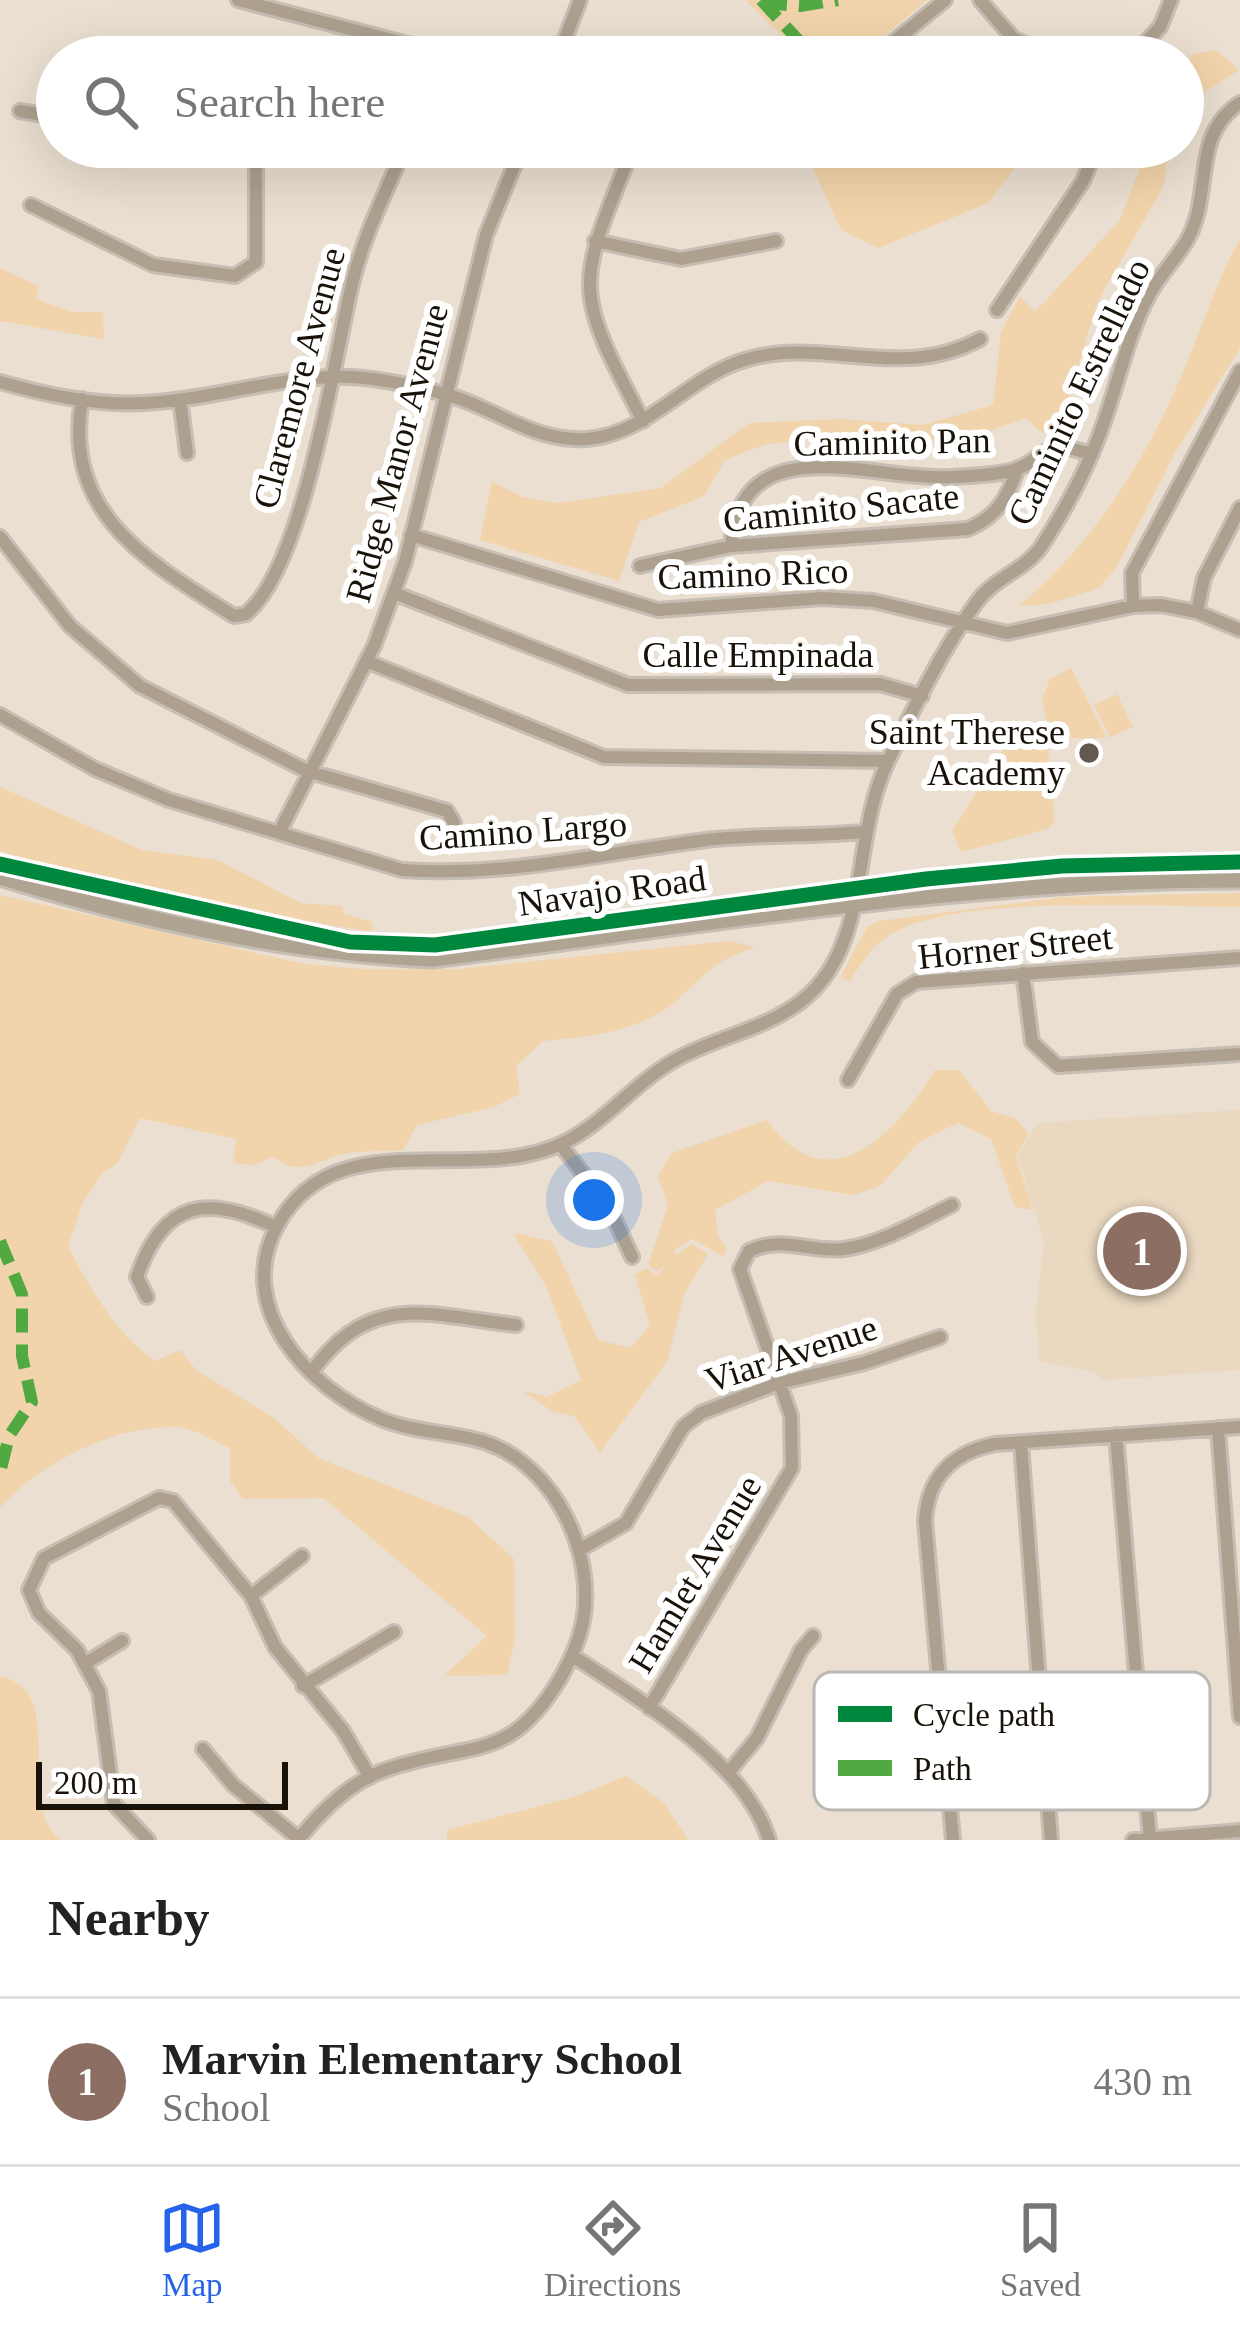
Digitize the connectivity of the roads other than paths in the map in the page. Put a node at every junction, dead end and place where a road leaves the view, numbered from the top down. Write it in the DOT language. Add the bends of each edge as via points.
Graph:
graph roads {
  1 [pos="238,0"];
  2 [pos="580,0"];
  3 [pos="945,0"];
  4 [pos="980,0"];
  5 [pos="1171,0"];
  6 [pos="376,36"];
  7 [pos="566,36"];
  8 [pos="901,36"];
  9 [pos="1011,36"];
  10 [pos="1152,36"];
  11 [pos="1240,103"];
  12 [pos="20,111"];
  13 [pos="36,114"];
  14 [pos="1204,162"];
  15 [pos="256,168"];
  16 [pos="396,168"];
  17 [pos="514,168"];
  18 [pos="625,168"];
  19 [pos="1088,168"];
  20 [pos="1203,168"];
  21 [pos="31,205"];
  22 [pos="595,241"];
  23 [pos="776,241"];
  24 [pos="997,310"];
  25 [pos="980,339"];
  26 [pos="1240,371"];
  27 [pos="336,376"];
  28 [pos="0,382"];
  29 [pos="444,393"];
  30 [pos="82,399"];
  31 [pos="179,400"];
  32 [pos="644,421"];
  33 [pos="187,453"];
  34 [pos="1092,454"];
  35 [pos="1018,469"];
  36 [pos="1240,508"];
  37 [pos="411,535"];
  38 [pos="0,537"];
  39 [pos="731,546"];
  40 [pos="640,566"];
  41 [pos="394,593"];
  42 [pos="1132,606"];
  43 [pos="1197,612"];
  44 [pos="966,622"];
  45 [pos="1240,630"];
  46 [pos="366,661"];
  47 [pos="922,696"];
  48 [pos="0,715"];
  49 [pos="888,761"];
  50 [pos="307,770"];
  51 [pos="454,823"];
  52 [pos="280,831"];
  53 [pos="864,832"];
  54 [pos="1240,862"];
  55 [pos="0,864"];
  56 [pos="0,878"];
  57 [pos="1240,880"];
  58 [pos="975,883"];
  59 [pos="856,888"];
  60 [pos="857,906"];
  61 [pos="1240,958"];
  62 [pos="1023,973"];
  63 [pos="1240,1054"];
  64 [pos="848,1080"];
  65 [pos="560,1144"];
  66 [pos="952,1205"];
  67 [pos="276,1227"];
  68 [pos="632,1257"];
  69 [pos="147,1297"];
  70 [pos="516,1325"];
  71 [pos="940,1337"];
  72 [pos="311,1373"];
  73 [pos="778,1383"];
  74 [pos="1240,1427"];
  75 [pos="1218,1428"];
  76 [pos="1116,1436"];
  77 [pos="1021,1443"];
  78 [pos="579,1550"];
  79 [pos="302,1556"];
  80 [pos="251,1596"];
  81 [pos="394,1632"];
  82 [pos="813,1636"];
  83 [pos="122,1641"];
  84 [pos="573,1656"];
  85 [pos="86,1664"];
  86 [pos="940,1672"];
  87 [pos="1038,1672"];
  88 [pos="1136,1672"];
  89 [pos="303,1686"];
  90 [pos="649,1708"];
  91 [pos="1240,1717"];
  92 [pos="203,1749"];
  93 [pos="728,1773"];
  94 [pos="370,1777"];
  95 [pos="951,1810"];
  96 [pos="1049,1810"];
  97 [pos="1240,1831"];
  98 [pos="1150,1839"];
  99 [pos="148,1840"];
  100 [pos="298,1840"];
  101 [pos="769,1840"];
  102 [pos="953,1840"];
  103 [pos="1051,1840"];
  104 [pos="1133,1840"];
  1 -- 6 [label="street"];
  2 -- 7 [label="street"];
  3 -- 8 [label="street"];
  4 -- 9 [label="street"];
  5 -- 10 [label="street"];
  11 -- 14 [label="street, Caminito Estrellado" via="1223,114"];
  12 -- 13 [label="street"];
  15 -- 21 [label="street" via="256,262 235,276 153,265"];
  16 -- 27 [label="street, Claremore Avenue" via="362,250"];
  17 -- 29 [label="street, Ridge Manor Avenue"];
  18 -- 22 [label="street"];
  19 -- 24 [label="street"];
  20 -- 34 [label="street, Caminito Estrellado" via="1190,236 1144,304"];
  22 -- 23 [label="street" via="665,259"];
  22 -- 32 [label="street" via="588,268 593,320"];
  25 -- 32 [label="street" via="919,361 748,358 686,388"];
  26 -- 42 [label="street" via="1132,573"];
  27 -- 29 [label="street"];
  27 -- 30 [label="street, Claremore Avenue" via="300,508 253,609 241,616 154,565 109,520 78,459"];
  27 -- 31 [label="street"];
  28 -- 30 [label="street"];
  29 -- 32 [label="street" via="535,435 585,439"];
  29 -- 37 [label="street, Ridge Manor Avenue"];
  30 -- 31 [label="street"];
  31 -- 33 [label="street"];
  34 -- 35 [label="street, Caminito Pan" via="1057,445"];
  34 -- 44 [label="street, Caminito Estrellado" via="1042,548 994,584"];
  35 -- 39 [label="street, Caminito Sacate" via="1006,500 968,530"];
  35 -- 39 [label="street, Caminito Pan" via="909,478 814,467 780,472 740,502"];
  36 -- 43 [label="street" via="1204,578"];
  37 -- 41 [label="street, Ridge Manor Avenue"];
  37 -- 44 [label="street, Camino Rico" via="658,610 823,598"];
  38 -- 50 [label="street" via="70,626 140,686"];
  39 -- 40 [label="street, Caminito Sacate"];
  41 -- 46 [label="street, Ridge Manor Avenue"];
  41 -- 47 [label="street, Calle Empinada" via="628,686 880,684"];
  42 -- 43 [label="street, Camino Rico"];
  42 -- 44 [label="street, Camino Rico" via="1007,633"];
  43 -- 45 [label="street, Camino Rico"];
  44 -- 47 [label="street, Caminito Estrellado"];
  46 -- 49 [label="street" via="604,757"];
  46 -- 50 [label="street, Ridge Manor Avenue"];
  47 -- 49 [label="street, Caminito Estrellado"];
  48 -- 52 [label="street, Camino Largo" via="95,770"];
  49 -- 53 [label="street, Caminito Estrellado"];
  50 -- 51 [label="street" via="447,811"];
  50 -- 52 [label="street, Ridge Manor Avenue"];
  52 -- 53 [label="street, Camino Largo" via="367,863 437,872 610,859 740,837"];
  53 -- 59 [label="street, Caminito Estrellado"];
  54 -- 58 [label="main road, Navajo Road" via="1142,862"];
  55 -- 59 [label="main road, Navajo Road" via="350,942 435,945"];
  56 -- 60 [label="main road, Navajo Road" via="350,955 433,959"];
  57 -- 58 [label="main road, Navajo Road"];
  58 -- 59 [label="main road, Navajo Road"];
  58 -- 60 [label="main road, Navajo Road"];
  59 -- 60 [label="street, Caminito Estrellado"];
  60 -- 65 [label="street" via="834,966 805,999 674,1061"];
  61 -- 62 [label="street, Horner Street"];
  62 -- 63 [label="street" via="1032,1042 1058,1066"];
  62 -- 64 [label="street, Horner Street" via="916,982 897,994"];
  65 -- 67 [label="street" via="504,1159 349,1167 315,1182"];
  65 -- 68 [label="street" via="610,1209"];
  66 -- 73 [label="street, Hamlet Avenue" via="853,1247 784,1241 749,1251 741,1264"];
  67 -- 69 [label="street" via="226,1207 192,1208 159,1228 147,1246 137,1277"];
  67 -- 72 [label="street" via="268,1305 282,1339"];
  70 -- 72 [label="street" via="377,1314 351,1326"];
  71 -- 73 [label="street, Viar Avenue"];
  72 -- 78 [label="street" via="378,1418 482,1441 519,1458 559,1504"];
  73 -- 78 [label="street, Viar Avenue" via="683,1427 626,1522"];
  73 -- 90 [label="street, Hamlet Avenue" via="791,1416 792,1468"];
  74 -- 75 [label="street"];
  75 -- 76 [label="street"];
  75 -- 91 [label="street"];
  76 -- 77 [label="street"];
  76 -- 88 [label="street"];
  77 -- 86 [label="street" via="971,1449 940,1473 927,1500"];
  77 -- 87 [label="street"];
  78 -- 84 [label="street" via="586,1602"];
  79 -- 80 [label="street"];
  80 -- 85 [label="street" via="173,1502 159,1498 44,1558 31,1578 32,1600"];
  80 -- 89 [label="street"];
  81 -- 89 [label="street"];
  82 -- 93 [label="street" via="757,1738"];
  83 -- 85 [label="street"];
  84 -- 90 [label="street"];
  84 -- 94 [label="street" via="544,1706 508,1739"];
  85 -- 99 [label="street" via="106,1715 114,1804"];
  89 -- 94 [label="street"];
  90 -- 93 [label="street"];
  92 -- 100 [label="street"];
  93 -- 101 [label="street"];
  94 -- 100 [label="street" via="324,1809"];
  95 -- 102 [label="street"];
  96 -- 103 [label="street"];
  97 -- 98 [label="street"];
  98 -- 104 [label="street"];
}
